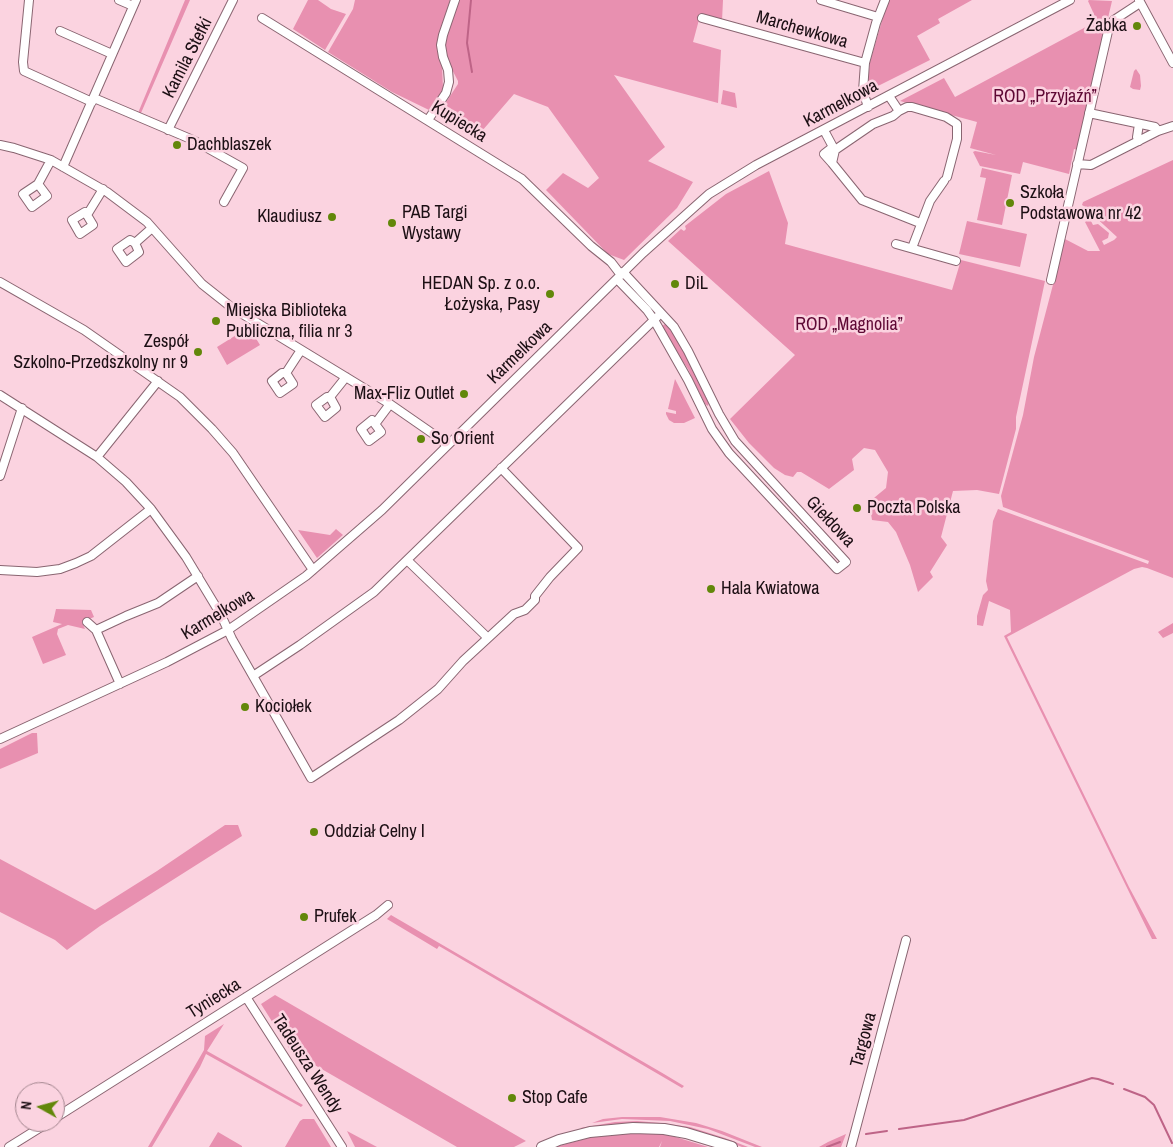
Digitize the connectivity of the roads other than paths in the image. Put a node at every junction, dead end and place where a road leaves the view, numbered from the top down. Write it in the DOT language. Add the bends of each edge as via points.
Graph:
graph roads {
  1 [pos="29,0"];
  2 [pos="119,0"];
  3 [pos="233,0"];
  4 [pos="455,0"];
  5 [pos="820,0"];
  6 [pos="885,0"];
  7 [pos="1070,0"];
  8 [pos="1140,1"];
  9 [pos="134,3"];
  10 [pos="878,17"];
  11 [pos="262,18"];
  12 [pos="702,18"];
  13 [pos="60,31"];
  14 [pos="112,54"];
  15 [pos="865,63"];
  16 [pos="1173,64"];
  17 [pos="889,96"];
  18 [pos="93,100"];
  19 [pos="868,107"];
  20 [pos="899,111"];
  21 [pos="1089,113"];
  22 [pos="428,120"];
  23 [pos="1139,124"];
  24 [pos="1173,126"];
  25 [pos="168,130"];
  26 [pos="1158,131"];
  27 [pos="826,134"];
  28 [pos="1139,141"];
  29 [pos="0,145"];
  30 [pos="834,148"];
  31 [pos="51,160"];
  32 [pos="1077,164"];
  33 [pos="63,167"];
  34 [pos="38,184"];
  35 [pos="103,189"];
  36 [pos="224,202"];
  37 [pos="87,215"];
  38 [pos="920,223"];
  39 [pos="152,228"];
  40 [pos="134,243"];
  41 [pos="896,244"];
  42 [pos="912,248"];
  43 [pos="956,261"];
  44 [pos="620,275"];
  45 [pos="1051,280"];
  46 [pos="0,282"];
  47 [pos="661,312"];
  48 [pos="654,320"];
  49 [pos="301,350"];
  50 [pos="286,373"];
  51 [pos="346,377"];
  52 [pos="158,381"];
  53 [pos="0,395"];
  54 [pos="330,397"];
  55 [pos="390,404"];
  56 [pos="22,408"];
  57 [pos="718,411"];
  58 [pos="706,417"];
  59 [pos="375,424"];
  60 [pos="447,446"];
  61 [pos="97,457"];
  62 [pos="501,468"];
  63 [pos="0,476"];
  64 [pos="779,490"];
  65 [pos="770,498"];
  66 [pos="796,508"];
  67 [pos="151,509"];
  68 [pos="788,516"];
  69 [pos="407,560"];
  70 [pos="0,570"];
  71 [pos="313,570"];
  72 [pos="198,576"];
  73 [pos="87,622"];
  74 [pos="96,630"];
  75 [pos="228,630"];
  76 [pos="488,638"];
  77 [pos="253,676"];
  78 [pos="120,684"];
  79 [pos="0,739"];
  80 [pos="388,905"];
  81 [pos="906,940"];
  82 [pos="246,997"];
  83 [pos="65,1112"];
  84 [pos="33,1132"];
  85 [pos="9,1147"];
  86 [pos="342,1147"];
  87 [pos="542,1147"];
  88 [pos="732,1147"];
  89 [pos="850,1147"];
  1 -- 18 [label="street" via="24,70"];
  2 -- 9 [label="street"];
  3 -- 25 [label="street, Kamila Stefki"];
  4 -- 22 [label="street" via="441,45 449,82 446,93"];
  5 -- 10 [label="street"];
  6 -- 10 [label="street"];
  7 -- 17 [label="street, Karmelkowa"];
  8 -- 16 [label="street"];
  8 -- 21 [label="street" via="1109,27"];
  9 -- 14 [label="street"];
  10 -- 15 [label="street"];
  11 -- 22 [label="street, Kupiecka"];
  12 -- 15 [label="street, Marchewkowa"];
  13 -- 14 [label="street"];
  14 -- 18 [label="street"];
  15 -- 19 [label="street" via="863,91"];
  17 -- 19 [label="street, Karmelkowa"];
  17 -- 20 [label="street"];
  18 -- 25 [label="street"];
  18 -- 33 [label="street"];
  19 -- 44 [label="street, Karmelkowa" via="708,194"];
  20 -- 30 [label="street"];
  20 -- 38 [label="street" via="912,107 946,117 957,124 957,138 945,179"];
  21 -- 23 [label="street"];
  21 -- 32 [label="street"];
  22 -- 44 [label="street, Kupiecka" via="522,179 611,262"];
  23 -- 26 [label="street"];
  23 -- 28 [label="street"];
  24 -- 26 [label="street"];
  25 -- 36 [label="street" via="243,168"];
  26 -- 28 [label="street"];
  27 -- 30 [label="street"];
  28 -- 32 [label="street" via="1091,165"];
  29 -- 31 [label="street"];
  30 -- 38 [label="street" via="832,163 862,200"];
  31 -- 33 [label="street"];
  31 -- 34 [label="street"];
  32 -- 45 [label="street"];
  33 -- 35 [label="street"];
  35 -- 37 [label="street"];
  35 -- 39 [label="street"];
  38 -- 42 [label="street"];
  39 -- 40 [label="street"];
  39 -- 49 [label="street" via="202,284 234,310"];
  41 -- 42 [label="street"];
  42 -- 43 [label="street"];
  44 -- 47 [label="street, Giełdowa"];
  44 -- 48 [label="street, Giełdowa"];
  44 -- 60 [label="street, Karmelkowa"];
  46 -- 52 [label="street" via="84,330"];
  47 -- 48 [label="street"];
  47 -- 57 [label="street, Giełdowa" via="682,340"];
  48 -- 58 [label="street, Giełdowa"];
  48 -- 62 [label="street"];
  49 -- 50 [label="street"];
  49 -- 51 [label="street"];
  51 -- 54 [label="street"];
  51 -- 55 [label="street"];
  52 -- 61 [label="street"];
  52 -- 71 [label="street" via="194,410 233,453"];
  53 -- 56 [label="street"];
  55 -- 59 [label="street"];
  55 -- 60 [label="street"];
  56 -- 61 [label="street"];
  56 -- 63 [label="street"];
  57 -- 58 [label="street"];
  57 -- 64 [label="street, Giełdowa" via="735,441"];
  58 -- 65 [label="street, Giełdowa" via="729,453"];
  60 -- 71 [label="street, Karmelkowa" via="382,510"];
  61 -- 67 [label="street"];
  62 -- 69 [label="street"];
  62 -- 76 [label="street" via="578,548 550,576 535,600"];
  64 -- 65 [label="street"];
  64 -- 66 [label="street, Giełdowa"];
  65 -- 68 [label="street, Giełdowa"];
  66 -- 68 [label="street"];
  66 -- 68 [label="street, Giełdowa" via="846,562 837,569"];
  67 -- 70 [label="street" via="98,552 76,563 37,572"];
  67 -- 72 [label="street"];
  69 -- 76 [label="street"];
  69 -- 77 [label="street" via="345,614"];
  71 -- 75 [label="street, Karmelkowa"];
  72 -- 74 [label="street" via="158,603"];
  72 -- 75 [label="street"];
  73 -- 74 [label="street"];
  74 -- 78 [label="street"];
  75 -- 77 [label="street"];
  75 -- 78 [label="street, Karmelkowa"];
  76 -- 77 [label="street" via="438,689 400,720 311,778"];
  78 -- 79 [label="street, Karmelkowa"];
  80 -- 82 [label="street, Tyniecka"];
  81 -- 89 [label="street, Targowa"];
  82 -- 83 [label="street, Tyniecka"];
  82 -- 86 [label="street, Tadeusza Wendy"];
  84 -- 85 [label="street"];
  87 -- 88 [label="main road" via="590,1132 635,1128 686,1133"];
}
